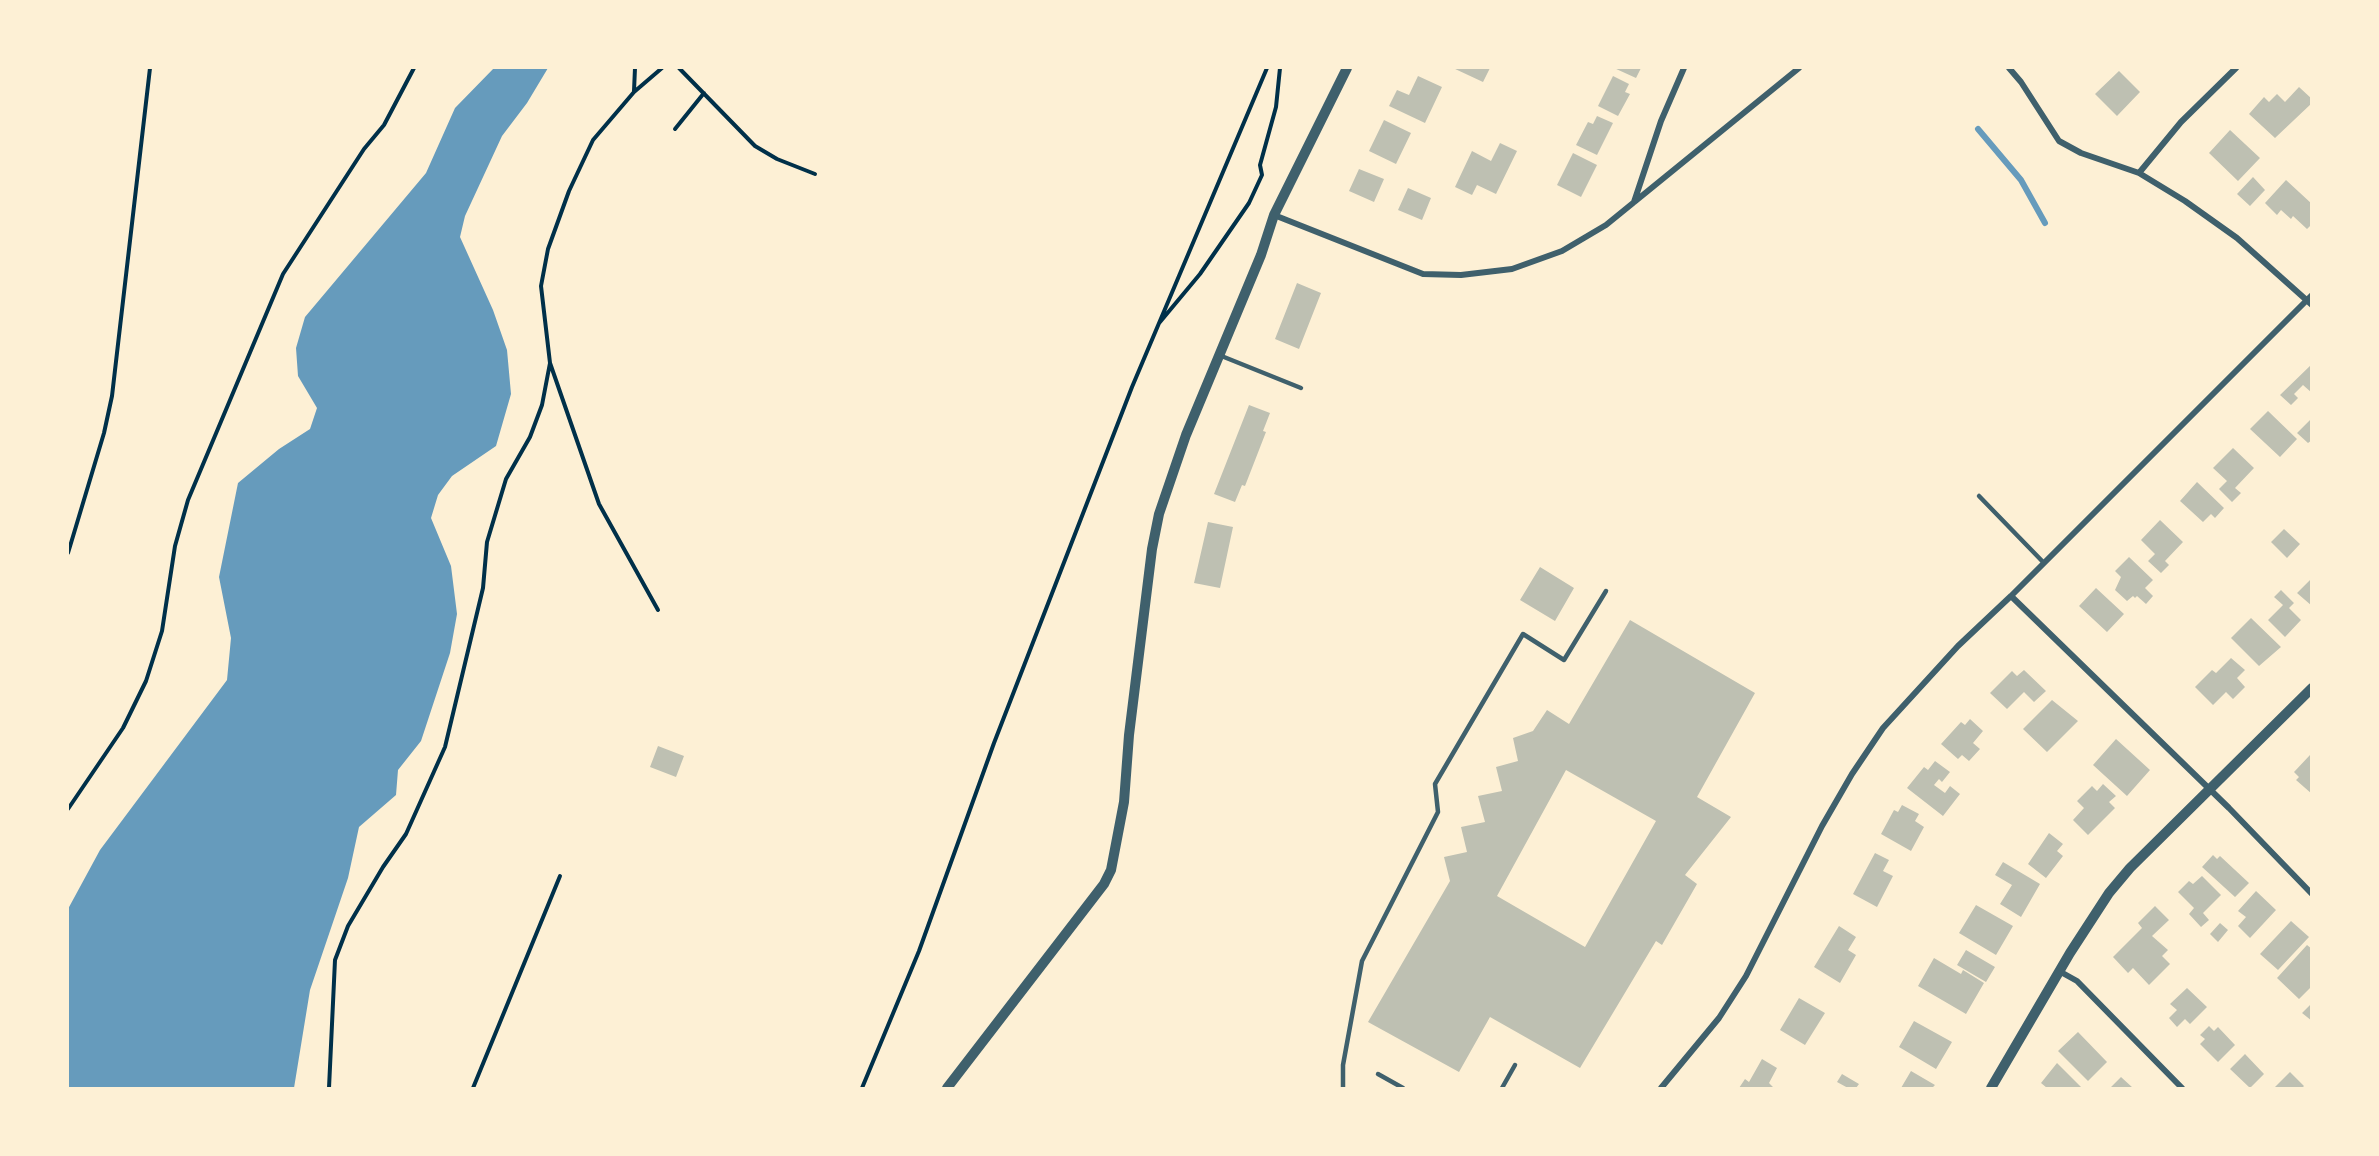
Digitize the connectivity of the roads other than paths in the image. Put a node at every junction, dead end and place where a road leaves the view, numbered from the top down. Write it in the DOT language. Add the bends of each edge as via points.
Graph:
graph roads {
  1 [pos="1347,68"];
  2 [pos="1684,68"];
  3 [pos="1799,68"];
  4 [pos="2009,68"];
  5 [pos="2236,68"];
  6 [pos="2139,173"];
  7 [pos="1634,202"];
  8 [pos="1274,215"];
  9 [pos="2310,300"];
  10 [pos="1219,355"];
  11 [pos="1301,388"];
  12 [pos="1979,496"];
  13 [pos="2044,563"];
  14 [pos="1605,591"];
  15 [pos="2011,596"];
  16 [pos="2312,688"];
  17 [pos="2210,790"];
  18 [pos="2312,894"];
  19 [pos="2059,971"];
  20 [pos="1515,1065"];
  21 [pos="1378,1074"];
  22 [pos="947,1089"];
  23 [pos="1343,1089"];
  24 [pos="1403,1089"];
  25 [pos="1502,1089"];
  26 [pos="1661,1089"];
  27 [pos="1991,1089"];
  28 [pos="2182,1089"];
  1 -- 8 [label="street"];
  2 -- 7 [label="street" via="1661,121"];
  3 -- 7 [label="street"];
  4 -- 6 [label="street" via="2059,141"];
  5 -- 6 [label="street" via="2181,122"];
  6 -- 9 [label="street" via="2237,238"];
  7 -- 8 [label="street" via="1606,225 1562,251 1512,268 1461,275 1423,274"];
  8 -- 10 [label="street"];
  9 -- 13 [label="street"];
  10 -- 11 [label="lane"];
  10 -- 22 [label="street" via="1159,514 1124,801 1111,870"];
  12 -- 13 [label="lane"];
  13 -- 15 [label="street"];
  14 -- 23 [label="lane" via="1564,660 1523,634 1435,784 1438,812 1362,961 1343,1065"];
  15 -- 17 [label="street"];
  15 -- 26 [label="street" via="1958,646 1883,728 1822,826 1746,976 1719,1018"];
  16 -- 17 [label="street"];
  17 -- 18 [label="street"];
  17 -- 19 [label="street" via="2118,882"];
  19 -- 27 [label="street"];
  19 -- 28 [label="street" via="2077,981"];
  20 -- 25 [label="lane"];
  21 -- 24 [label="lane"];
}
